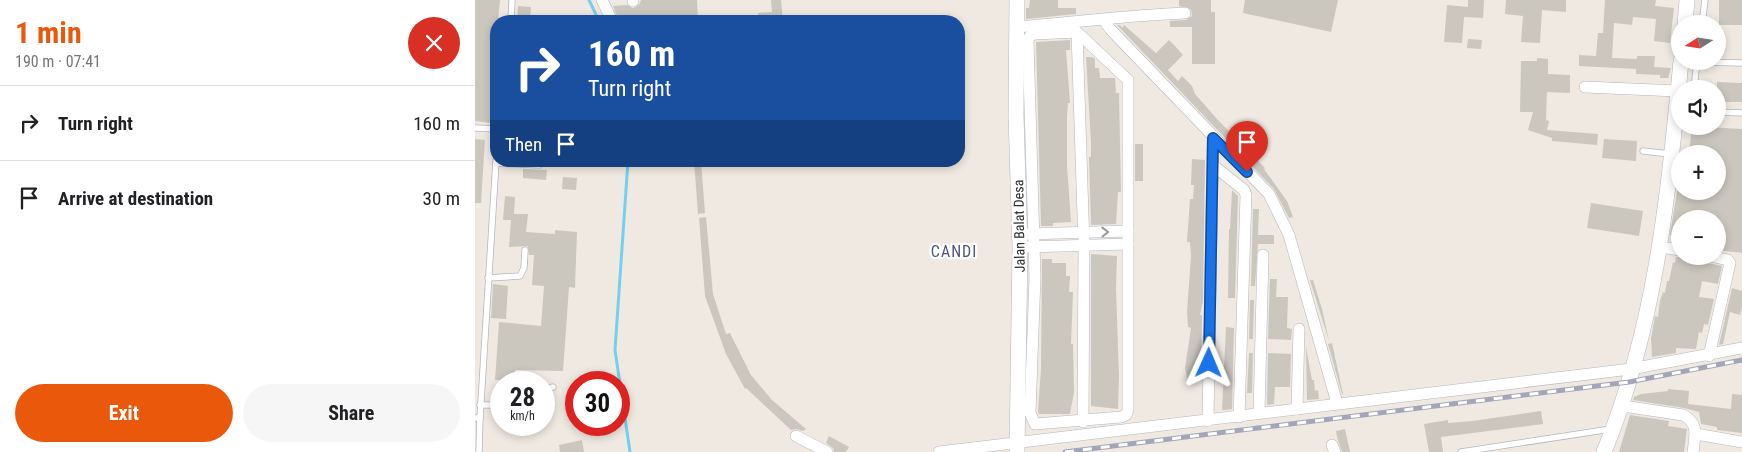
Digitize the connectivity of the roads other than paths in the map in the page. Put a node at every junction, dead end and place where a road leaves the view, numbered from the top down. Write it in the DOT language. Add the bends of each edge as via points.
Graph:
graph roads {
  1 [pos="512,0"];
  2 [pos="602,0"];
  3 [pos="1017,0"];
  4 [pos="1687,0"];
  5 [pos="1705,0"];
  6 [pos="1185,13"];
  7 [pos="511,15"];
  8 [pos="610,15"];
  9 [pos="1686,15"];
  10 [pos="1703,15"];
  11 [pos="1103,20"];
  12 [pos="1016,27"];
  13 [pos="1077,32"];
  14 [pos="1726,62"];
  15 [pos="1742,63"];
  16 [pos="1585,87"];
  17 [pos="1671,91"];
  18 [pos="1726,112"];
  19 [pos="1742,113"];
  20 [pos="475,128"];
  21 [pos="490,129"];
  22 [pos="1213,142"];
  23 [pos="1643,151"];
  24 [pos="1671,154"];
  25 [pos="1213,162"];
  26 [pos="496,167"];
  27 [pos="1671,170"];
  28 [pos="1083,232"];
  29 [pos="1128,232"];
  30 [pos="1027,240"];
  31 [pos="1128,244"];
  32 [pos="1083,246"];
  33 [pos="1661,247"];
  34 [pos="1671,249"];
  35 [pos="525,250"];
  36 [pos="1263,255"];
  37 [pos="1726,260"];
  38 [pos="487,278"];
  39 [pos="1299,329"];
  40 [pos="1742,348"];
  41 [pos="1709,356"];
  42 [pos="1631,369"];
  43 [pos="1336,403"];
  44 [pos="480,405"];
  45 [pos="490,405"];
  46 [pos="1623,406"];
  47 [pos="1297,409"];
  48 [pos="1259,413"];
  49 [pos="1239,417"];
  50 [pos="478,418"];
  51 [pos="1208,421"];
  52 [pos="1083,422"];
  53 [pos="1614,429"];
  54 [pos="1696,434"];
  55 [pos="796,436"];
  56 [pos="1742,442"];
  57 [pos="1017,447"];
  58 [pos="479,452"];
  59 [pos="827,452"];
  60 [pos="939,452"];
  61 [pos="1461,452"];
  62 [pos="1604,452"];
  63 [pos="1693,452"];
  1 -- 7 [label="lane"];
  2 -- 8 [label="street"];
  3 -- 12 [label="street, Jalan Balat Desa"];
  4 -- 9 [label="street"];
  5 -- 10 [label="lane"];
  6 -- 11 [label="street"];
  11 -- 12 [label="street"];
  11 -- 22 [label="street"];
  12 -- 30 [label="street, Jalan Balat Desa"];
  13 -- 28 [label="street"];
  13 -- 29 [label="street" via="1128,80"];
  13 -- 30 [label="street" via="1035,34 1029,38"];
  14 -- 15 [label="lane"];
  16 -- 17 [label="street"];
  18 -- 19 [label="lane"];
  20 -- 21 [label="lane"];
  22 -- 25 [label="street"];
  22 -- 43 [label="street" via="1269,194 1283,220"];
  23 -- 24 [label="lane"];
  25 -- 49 [label="street" via="1246,195"];
  25 -- 51 [label="street"];
  26 -- 38 [label="lane"];
  27 -- 33 [label="street"];
  28 -- 29 [label="street, one-way"];
  28 -- 30 [label="street"];
  28 -- 32 [label="street"];
  29 -- 31 [label="street"];
  30 -- 32 [label="street"];
  30 -- 52 [label="street" via="1031,418 1035,424"];
  30 -- 57 [label="street, Jalan Balat Desa"];
  31 -- 32 [label="street"];
  31 -- 52 [label="street" via="1127,412 1121,417"];
  32 -- 52 [label="street"];
  33 -- 34 [label="street"];
  33 -- 42 [label="street" via="1648,313"];
  35 -- 38 [label="lane" via="520,276"];
  36 -- 48 [label="street"];
  37 -- 41 [label="street" via="1730,262"];
  38 -- 44 [label="lane"];
  39 -- 47 [label="street"];
  40 -- 41 [label="street"];
  41 -- 42 [label="street"];
  42 -- 43 [label="street"];
  42 -- 46 [label="street"];
  43 -- 47 [label="street"];
  44 -- 45 [label="lane"];
  44 -- 50 [label="lane"];
  46 -- 53 [label="street"];
  46 -- 54 [label="street" via="1683,415 1692,421"];
  47 -- 48 [label="street"];
  48 -- 49 [label="street"];
  49 -- 51 [label="street"];
  50 -- 58 [label="lane"];
  51 -- 57 [label="street"];
  53 -- 61 [label="lane"];
  53 -- 62 [label="street"];
  54 -- 56 [label="street"];
  54 -- 63 [label="street"];
  55 -- 59 [label="street"];
  57 -- 60 [label="street"];
}
